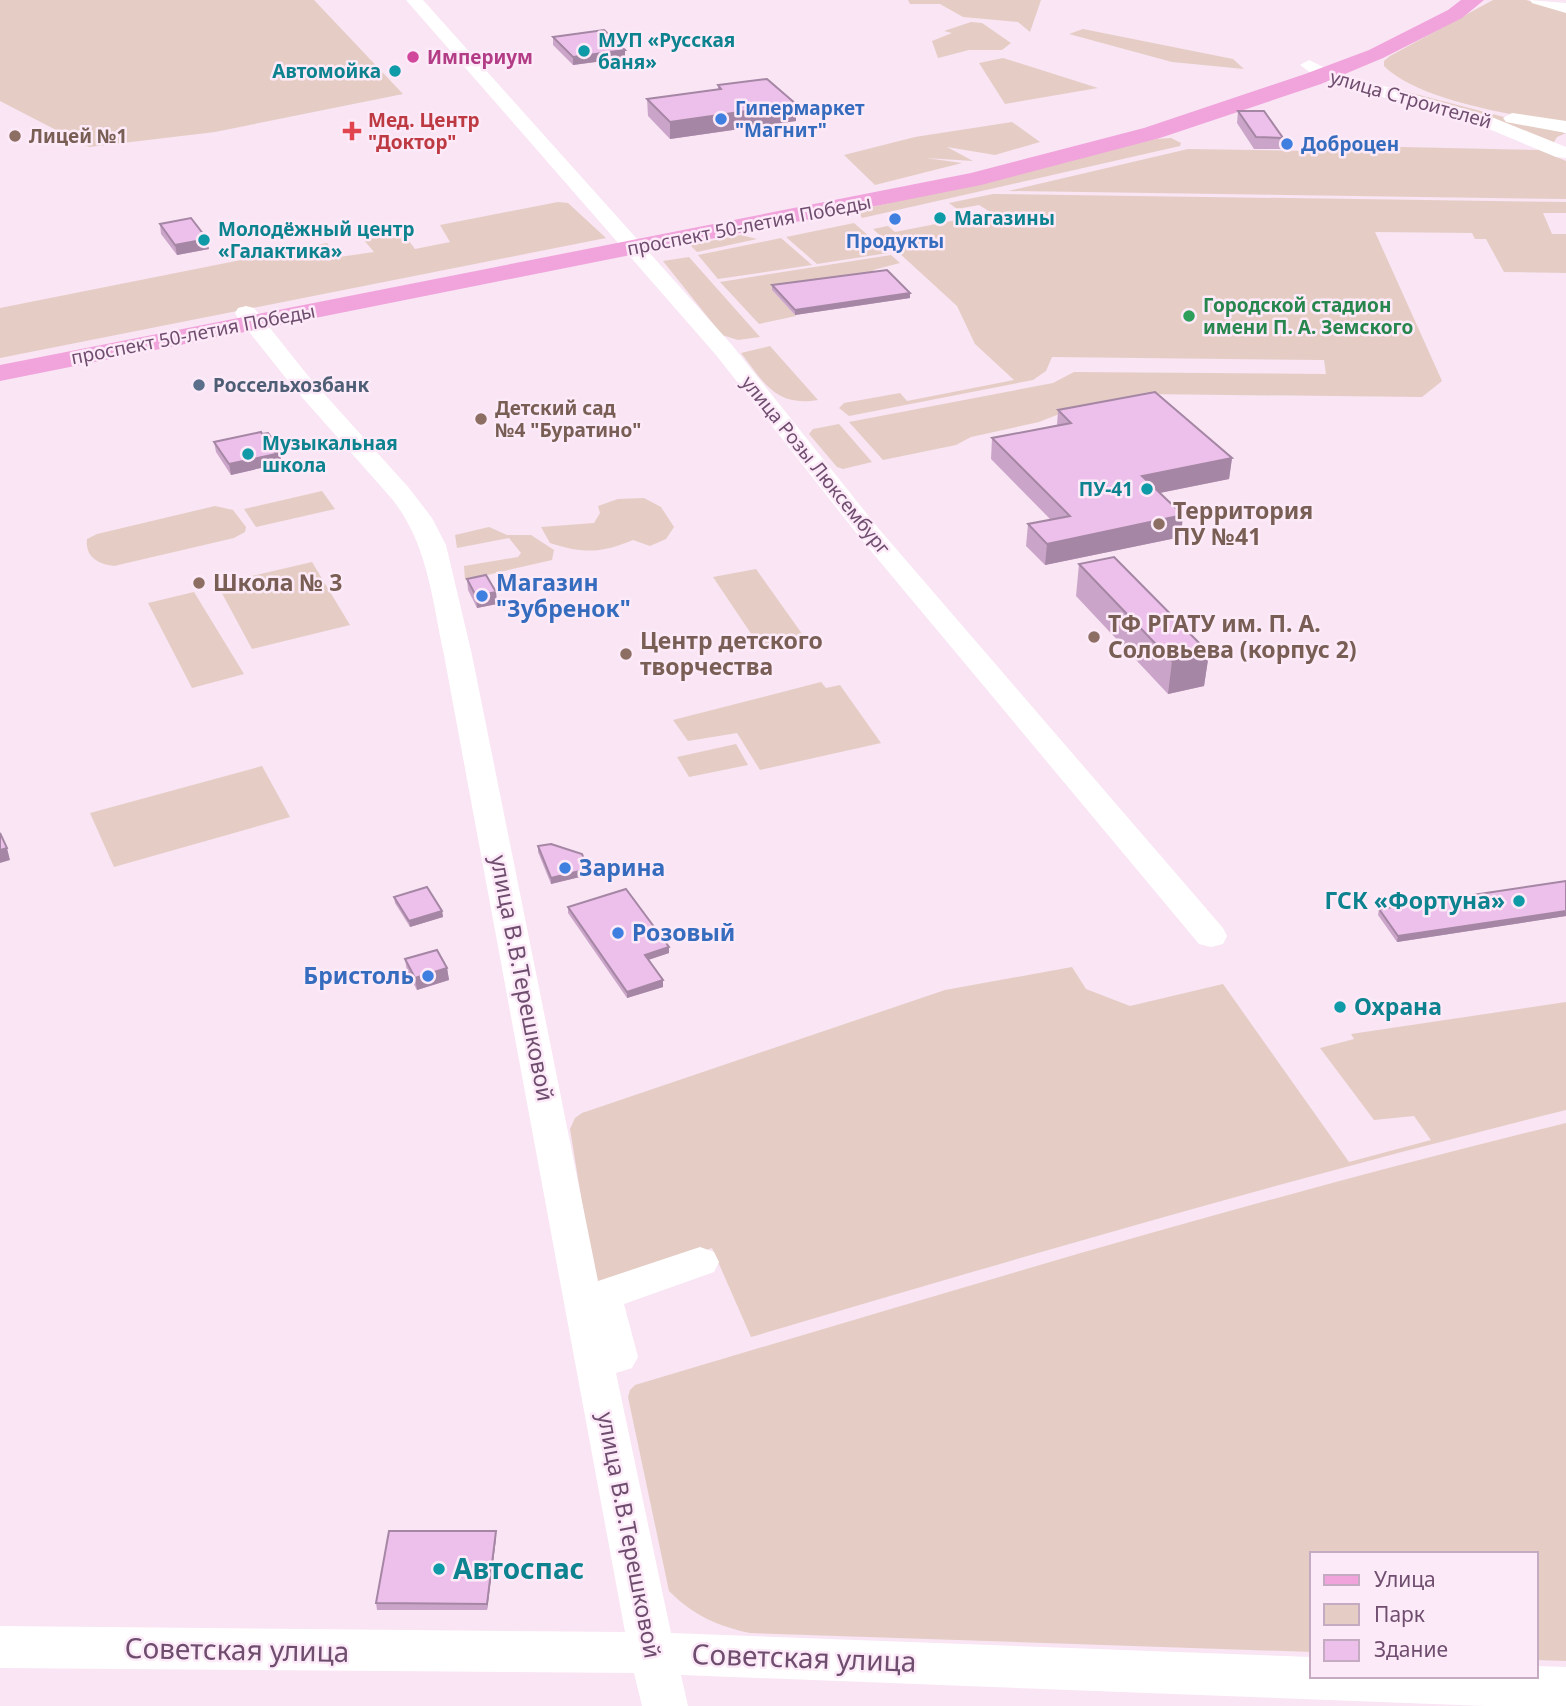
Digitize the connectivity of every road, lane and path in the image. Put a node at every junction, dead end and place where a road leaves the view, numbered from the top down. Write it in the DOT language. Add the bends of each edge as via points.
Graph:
graph roads {
  1 [pos="414,0"];
  2 [pos="1455,0"];
  3 [pos="1475,0"];
  4 [pos="1538,0"];
  5 [pos="1566,8"];
  6 [pos="1324,70"];
  7 [pos="1566,127"];
  8 [pos="1565,148"];
  9 [pos="630,242"];
  10 [pos="249,318"];
  11 [pos="0,361"];
  12 [pos="0,373"];
  13 [pos="1211,936"];
  14 [pos="700,1262"];
  15 [pos="592,1298"];
  16 [pos="618,1357"];
  17 [pos="0,1647"];
  18 [pos="652,1653"];
  19 [pos="1566,1688"];
  20 [pos="665,1706"];
  1 -- 9 [label="street, улица Розы Люксембург"];
  2 -- 6 [label="main road, проспект 50-летия Победы"];
  3 -- 6 [label="main road, проспект 50-летия Победы" via="1425,30"];
  4 -- 5 [label="street"];
  6 -- 7 [label="street, улица Строителей"];
  6 -- 8 [label="street, улица Строителей"];
  6 -- 9 [label="main road, проспект 50-летия Победы" via="1152,134 973,180"];
  9 -- 10 [label="main road, проспект 50-летия Победы"];
  9 -- 13 [label="street, улица Розы Люксембург"];
  10 -- 11 [label="main road, проспект 50-летия Победы"];
  10 -- 12 [label="main road, проспект 50-летия Победы"];
  10 -- 15 [label="street, улица В.В.Терешковой" via="403,497 433,545"];
  14 -- 15 [label="street"];
  15 -- 16 [label="street"];
  15 -- 18 [label="street, улица В.В.Терешковой"];
  17 -- 18 [label="street, Советская улица"];
  18 -- 19 [label="street, Советская улица"];
  18 -- 20 [label="street, улица В.В.Терешковой"];
}
